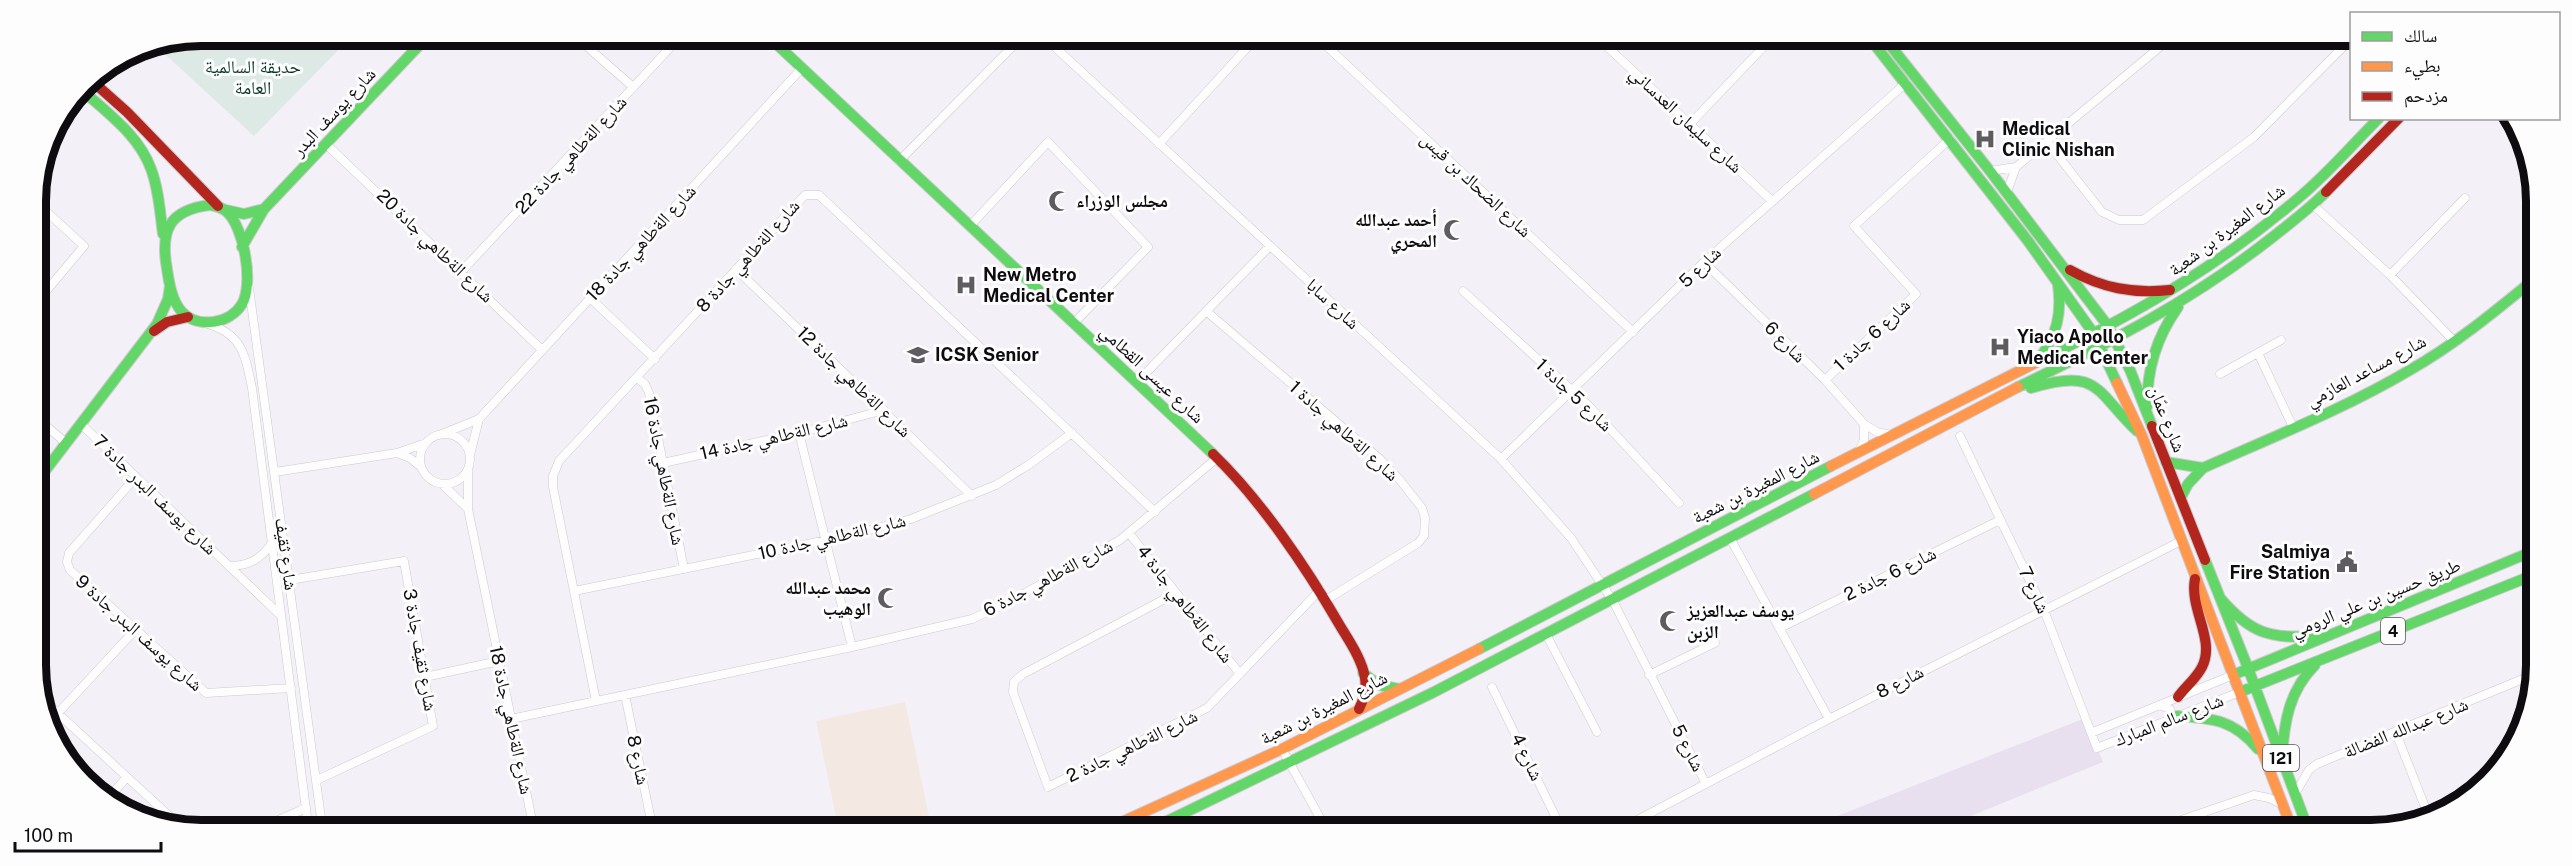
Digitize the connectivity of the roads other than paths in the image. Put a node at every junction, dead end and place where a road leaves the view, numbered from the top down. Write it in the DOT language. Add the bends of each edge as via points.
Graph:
graph roads {
  1 [pos="1329,46"];
  2 [pos="1607,46"];
  3 [pos="1764,46"];
  4 [pos="1876,46"];
  5 [pos="1891,46"];
  6 [pos="2161,46"];
  7 [pos="2345,46"];
  8 [pos="418,47"];
  9 [pos="587,47"];
  10 [pos="671,47"];
  11 [pos="779,47"];
  12 [pos="1012,47"];
  13 [pos="1054,47"];
  14 [pos="1248,47"];
  15 [pos="802,68"];
  16 [pos="1906,83"];
  17 [pos="98,86"];
  18 [pos="633,87"];
  19 [pos="88,96"];
  20 [pos="2377,120"];
  21 [pos="2397,120"];
  22 [pos="1690,124"];
  23 [pos="1950,139"];
  24 [pos="2048,143"];
  25 [pos="326,144"];
  26 [pos="1159,144"];
  27 [pos="899,161"];
  28 [pos="2016,167"];
  29 [pos="1990,171"];
  30 [pos="2007,192"];
  31 [pos="2465,198"];
  32 [pos="1772,201"];
  33 [pos="2313,205"];
  34 [pos="221,208"];
  35 [pos="264,209"];
  36 [pos="47,212"];
  37 [pos="970,226"];
  38 [pos="164,238"];
  39 [pos="1270,246"];
  40 [pos="242,247"];
  41 [pos="1704,262"];
  42 [pos="2065,267"];
  43 [pos="736,269"];
  44 [pos="461,272"];
  45 [pos="2390,275"];
  46 [pos="2057,282"];
  47 [pos="249,285"];
  48 [pos="170,286"];
  49 [pos="2526,286"];
  50 [pos="2176,289"];
  51 [pos="47,290"];
  52 [pos="1463,291"];
  53 [pos="590,298"];
  54 [pos="2182,302"];
  55 [pos="1206,311"];
  56 [pos="188,317"];
  57 [pos="207,323"];
  58 [pos="1074,323"];
  59 [pos="2109,326"];
  60 [pos="1633,332"];
  61 [pos="149,334"];
  62 [pos="2094,334"];
  63 [pos="2115,340"];
  64 [pos="2281,340"];
  65 [pos="2454,341"];
  66 [pos="2102,347"];
  67 [pos="542,350"];
  68 [pos="2258,353"];
  69 [pos="655,359"];
  70 [pos="2037,361"];
  71 [pos="2220,374"];
  72 [pos="637,378"];
  73 [pos="1825,380"];
  74 [pos="1137,382"];
  75 [pos="1571,391"];
  76 [pos="1999,397"];
  77 [pos="884,410"];
  78 [pos="2148,416"];
  79 [pos="479,418"];
  80 [pos="81,424"];
  81 [pos="1864,424"];
  82 [pos="47,426"];
  83 [pos="2294,427"];
  84 [pos="799,433"];
  85 [pos="1072,433"];
  86 [pos="442,434"];
  87 [pos="1891,435"];
  88 [pos="1960,436"];
  89 [pos="2142,436"];
  90 [pos="66,443"];
  91 [pos="426,443"];
  92 [pos="397,453"];
  93 [pos="1857,453"];
  94 [pos="470,456"];
  95 [pos="1217,458"];
  96 [pos="1501,459"];
  97 [pos="2166,462"];
  98 [pos="663,463"];
  99 [pos="422,468"];
  100 [pos="2202,468"];
  101 [pos="46,469"];
  102 [pos="468,469"];
  103 [pos="275,472"];
  104 [pos="136,477"];
  105 [pos="442,484"];
  106 [pos="972,496"];
  107 [pos="2181,497"];
  108 [pos="1679,503"];
  109 [pos="468,509"];
  110 [pos="1155,512"];
  111 [pos="2000,520"];
  112 [pos="1129,533"];
  113 [pos="1730,538"];
  114 [pos="826,541"];
  115 [pos="2181,541"];
  116 [pos="272,543"];
  117 [pos="2526,554"];
  118 [pos="229,566"];
  119 [pos="684,569"];
  120 [pos="2526,578"];
  121 [pos="2196,579"];
  122 [pos="290,580"];
  123 [pos="1603,585"];
  124 [pos="574,591"];
  125 [pos="1176,592"];
  126 [pos="1323,595"];
  127 [pos="2220,598"];
  128 [pos="1612,601"];
  129 [pos="2405,604"];
  130 [pos="2044,610"];
  131 [pos="282,616"];
  132 [pos="2413,623"];
  133 [pos="1780,628"];
  134 [pos="136,629"];
  135 [pos="1546,634"];
  136 [pos="2328,636"];
  137 [pos="1715,643"];
  138 [pos="852,647"];
  139 [pos="2322,659"];
  140 [pos="499,661"];
  141 [pos="2248,668"];
  142 [pos="1363,673"];
  143 [pos="1240,674"];
  144 [pos="1649,675"];
  145 [pos="2233,675"];
  146 [pos="425,676"];
  147 [pos="2525,678"];
  148 [pos="2255,686"];
  149 [pos="1492,687"];
  150 [pos="291,688"];
  151 [pos="1399,688"];
  152 [pos="2240,692"];
  153 [pos="625,694"];
  154 [pos="2178,697"];
  155 [pos="596,701"];
  156 [pos="2158,705"];
  157 [pos="53,709"];
  158 [pos="1359,709"];
  159 [pos="58,713"];
  160 [pos="511,718"];
  161 [pos="1829,718"];
  162 [pos="2172,718"];
  163 [pos="1597,732"];
  164 [pos="2091,733"];
  165 [pos="2396,733"];
  166 [pos="2097,748"];
  167 [pos="1282,749"];
  168 [pos="2266,758"];
  169 [pos="2282,758"];
  170 [pos="1289,762"];
  171 [pos="127,777"];
  172 [pos="317,780"];
  173 [pos="1706,784"];
  174 [pos="114,792"];
  175 [pos="2295,795"];
  176 [pos="2283,805"];
  177 [pos="306,808"];
  178 [pos="2426,809"];
  179 [pos="169,816"];
  180 [pos="1321,819"];
  181 [pos="1557,819"];
  182 [pos="1639,819"];
  183 [pos="2184,819"];
  184 [pos="2288,819"];
  185 [pos="2304,819"];
  186 [pos="279,820"];
  187 [pos="307,820"];
  188 [pos="321,820"];
  189 [pos="531,820"];
  190 [pos="651,820"];
  191 [pos="1128,820"];
  192 [pos="1170,820"];
  1 -- 60 [label="street, شارع الضحاك بن قيس"];
  2 -- 22 [label="street, شارع سليمان العدساني"];
  3 -- 22 [label="street"];
  4 -- 16 [label="main road, شارع عمّان / 121"];
  5 -- 29 [label="main road, شارع عمّان / 121"];
  6 -- 24 [label="street"];
  7 -- 24 [label="street" via="2254,137 2143,220 2119,220 2102,212"];
  8 -- 25 [label="main road, شارع يوسف البدر"];
  9 -- 18 [label="street"];
  10 -- 18 [label="street, شارع الةطاهي جادة 22"];
  11 -- 15 [label="main road, شارع عيسى القطامي"];
  12 -- 27 [label="street"];
  13 -- 26 [label="street, شارع سابا"];
  14 -- 26 [label="street"];
  15 -- 27 [label="main road, شارع عيسى القطامي"];
  15 -- 53 [label="street, شارع الةطاهي جادة 18"];
  16 -- 23 [label="main road, شارع عمّان / 121"];
  16 -- 32 [label="street, شارع 5"];
  17 -- 34 [label="main road"];
  18 -- 44 [label="street, شارع الةطاهي جادة 22"];
  19 -- 38 [label="main road" via="138,143 148,159"];
  20 -- 50 [label="main road, شارع المغيرة بن شعبة" via="2303,194 2235,249"];
  21 -- 33 [label="main road, شارع المغيرة بن شعبة"];
  22 -- 32 [label="street, شارع سليمان العدساني"];
  23 -- 46 [label="main road, شارع عمّان / 121"];
  23 -- 73 [label="street, شارع 6 جادة 1" via="1854,226 1916,294"];
  24 -- 28 [label="street"];
  25 -- 35 [label="main road, شارع يوسف البدر"];
  25 -- 44 [label="street, شارع الةطاهي جادة 20"];
  26 -- 39 [label="street, شارع سابا"];
  27 -- 37 [label="main road, شارع عيسى القطامي"];
  28 -- 29 [label="street"];
  28 -- 30 [label="street"];
  29 -- 30 [label="main road, شارع عمّان / 121"];
  30 -- 42 [label="main road, شارع عمّان / 121"];
  31 -- 45 [label="street"];
  32 -- 41 [label="street, شارع 5"];
  33 -- 45 [label="street"];
  33 -- 54 [label="main road, شارع المغيرة بن شعبة"];
  34 -- 35 [label="main road" via="244,214"];
  34 -- 38 [label="main road" via="201,205 184,211 170,223"];
  34 -- 40 [label="main road" via="236,226"];
  35 -- 40 [label="main road, شارع يوسف البدر"];
  36 -- 51 [label="street" via="84,246"];
  37 -- 58 [label="main road, شارع عيسى القطامي"];
  37 -- 58 [label="street" via="1048,142 1148,247"];
  38 -- 48 [label="main road"];
  39 -- 55 [label="street"];
  39 -- 96 [label="street, شارع سابا"];
  40 -- 47 [label="main road"];
  41 -- 60 [label="street, شارع 5"];
  41 -- 73 [label="street, شارع 6"];
  42 -- 50 [label="main road" via="2113,290 2142,293"];
  42 -- 59 [label="main road, شارع عمّان / 121"];
  43 -- 69 [label="street, شارع الةطاهي جادة 8"];
  43 -- 77 [label="street, شارع الةطاهي جادة 12"];
  43 -- 85 [label="street, شارع الةطاهي جادة 8" via="801,197 819,195"];
  44 -- 67 [label="street, شارع الةطاهي جادة 20"];
  45 -- 65 [label="street"];
  46 -- 62 [label="main road, شارع عمّان / 121"];
  46 -- 70 [label="main road" via="2061,322"];
  47 -- 57 [label="main road" via="233,314"];
  47 -- 103 [label="street, شارع ثقيف"];
  48 -- 56 [label="main road"];
  48 -- 61 [label="main road" via="163,312"];
  49 -- 65 [label="main road, شارع مساعد العازمي"];
  50 -- 59 [label="main road, شارع المغيرة بن شعبة"];
  52 -- 75 [label="street, شارع 5 جادة 1"];
  53 -- 67 [label="street, شارع الةطاهي جادة 18"];
  53 -- 69 [label="street"];
  54 -- 63 [label="main road, شارع المغيرة بن شعبة"];
  54 -- 78 [label="main road" via="2166,322 2152,354 2147,377"];
  55 -- 74 [label="street"];
  55 -- 126 [label="street, شارع الةطاهي جادة 1" via="1380,459 1422,508 1426,527 1418,543"];
  56 -- 57 [label="main road"];
  56 -- 61 [label="main road" via="167,322"];
  57 -- 116 [label="street, شارع ثقيف" via="232,335 245,356"];
  58 -- 74 [label="main road, شارع عيسى القطامي"];
  59 -- 62 [label="main road, شارع المغيرة بن شعبة"];
  59 -- 63 [label="main road, شارع عمّان / 121"];
  60 -- 75 [label="street, شارع 5"];
  61 -- 80 [label="main road"];
  62 -- 66 [label="main road, شارع عمّان / 121"];
  62 -- 70 [label="main road, شارع المغيرة بن شعبة"];
  63 -- 66 [label="main road, شارع المغيرة بن شعبة"];
  63 -- 78 [label="main road, شارع عمّان / 121"];
  64 -- 68 [label="street"];
  65 -- 83 [label="main road, شارع مساعد العازمي" via="2410,370"];
  66 -- 76 [label="main road, شارع المغيرة بن شعبة"];
  66 -- 89 [label="main road, شارع عمّان / 121"];
  67 -- 79 [label="street, شارع الةطاهي جادة 18"];
  68 -- 71 [label="street"];
  68 -- 83 [label="street"];
  69 -- 72 [label="street, شارع الةطاهي جادة 8"];
  70 -- 87 [label="main road, شارع المغيرة بن شعبة"];
  72 -- 98 [label="street, شارع الةطاهي جادة 16" via="650,393"];
  72 -- 124 [label="street, شارع الةطاهي جادة 8" via="559,460 554,471 554,491"];
  73 -- 81 [label="street, شارع 6"];
  74 -- 95 [label="main road, شارع عيسى القطامي"];
  75 -- 96 [label="street, شارع 5"];
  75 -- 108 [label="street, شارع 5 جادة 1"];
  76 -- 89 [label="main road" via="2056,381 2079,380 2107,395"];
  76 -- 113 [label="main road, شارع المغيرة بن شعبة"];
  77 -- 84 [label="street, شارع الةطاهي جادة 14"];
  77 -- 106 [label="street, شارع الةطاهي جادة 12"];
  78 -- 97 [label="main road, شارع عمّان / 121"];
  79 -- 86 [label="street, شارع الةطاهي جادة 18"];
  79 -- 94 [label="street, شارع الةطاهي جادة 18"];
  80 -- 90 [label="main road"];
  80 -- 104 [label="street, شارع يوسف البدر جادة 7"];
  81 -- 87 [label="street, شارع 6"];
  81 -- 93 [label="street" via="1864,440"];
  82 -- 90 [label="street"];
  83 -- 100 [label="main road, شارع مساعد العازمي"];
  84 -- 98 [label="street, شارع الةطاهي جادة 14"];
  84 -- 114 [label="street"];
  85 -- 106 [label="street, شارع الةطاهي جادة 10" via="1019,472"];
  85 -- 110 [label="street, شارع الةطاهي جادة 8"];
  86 -- 91 [label="street"];
  86 -- 94 [label="street" via="461,440"];
  87 -- 93 [label="main road, شارع المغيرة بن شعبة"];
  88 -- 111 [label="street, شارع 7"];
  89 -- 115 [label="main road, شارع عمّان / 121"];
  90 -- 101 [label="main road"];
  91 -- 92 [label="street"];
  91 -- 99 [label="street" via="421,455"];
  92 -- 99 [label="street"];
  92 -- 103 [label="street"];
  93 -- 123 [label="main road, شارع المغيرة بن شعبة"];
  94 -- 102 [label="street"];
  95 -- 110 [label="street, شارع الةطاهي جادة 6"];
  95 -- 126 [label="main road, شارع عيسى القطامي" via="1264,510"];
  96 -- 123 [label="street, شارع سابا" via="1571,538"];
  97 -- 100 [label="main road"];
  97 -- 107 [label="main road, شارع عمّان / 121"];
  98 -- 119 [label="street, شارع الةطاهي جادة 16"];
  99 -- 105 [label="street"];
  100 -- 107 [label="main road, شارع مساعد العازمي"];
  102 -- 105 [label="street" via="460,479"];
  102 -- 109 [label="street, شارع الةطاهي جادة 18"];
  103 -- 122 [label="street, شارع ثقيف"];
  104 -- 118 [label="street, شارع يوسف البدر جادة 7"];
  104 -- 134 [label="street, شارع يوسف البدر جادة 9" via="67,561 70,570"];
  105 -- 109 [label="street"];
  106 -- 114 [label="street, شارع الةطاهي جادة 10" via="890,525"];
  107 -- 127 [label="main road, شارع عمّان / 121"];
  109 -- 140 [label="street, شارع الةطاهي جادة 18"];
  110 -- 112 [label="street, شارع الةطاهي جادة 6"];
  111 -- 130 [label="street, شارع 7"];
  111 -- 133 [label="street, شارع 6 جادة 2"];
  112 -- 125 [label="street, شارع الةطاهي جادة 4"];
  112 -- 138 [label="street, شارع الةطاهي جادة 6" via="985,614"];
  113 -- 128 [label="main road, شارع المغيرة بن شعبة"];
  113 -- 133 [label="street"];
  114 -- 119 [label="street, شارع الةطاهي جادة 10"];
  114 -- 138 [label="street"];
  115 -- 121 [label="main road, شارع عمّان / 121"];
  115 -- 130 [label="street, شارع 8"];
  116 -- 118 [label="street, شارع يوسف البدر جادة 7" via="254,562"];
  116 -- 131 [label="street, شارع ثقيف"];
  117 -- 129 [label="main road, طريق حسين بن علي الرومي / 4"];
  118 -- 131 [label="street, شارع يوسف البدر جادة 7"];
  119 -- 124 [label="street, شارع الةطاهي جادة 10"];
  120 -- 132 [label="main road, طريق حسين بن علي الرومي / 4"];
  121 -- 145 [label="main road, شارع عمّان / 121"];
  121 -- 154 [label="main road" via="2192,597 2206,639 2206,656 2199,672"];
  122 -- 146 [label="street, شارع ثقيف جادة 3" via="404,561"];
  122 -- 172 [label="street, شارع ثقيف"];
  123 -- 128 [label="street, شارع 5"];
  123 -- 151 [label="main road, شارع المغيرة بن شعبة"];
  124 -- 155 [label="street, شارع الةطاهي جادة 8"];
  125 -- 143 [label="street, شارع الةطاهي جادة 4"];
  125 -- 143 [label="street, شارع الةطاهي جادة 2" via="1014,682 1013,692 1048,787 1201,712"];
  126 -- 142 [label="main road, شارع عيسى القطامي"];
  126 -- 143 [label="street, شارع الةطاهي جادة 2"];
  127 -- 136 [label="main road" via="2238,620 2261,634 2281,638"];
  127 -- 141 [label="main road, شارع عمّان / 121"];
  128 -- 135 [label="main road, شارع المغيرة بن شعبة"];
  128 -- 144 [label="street, شارع 5"];
  129 -- 132 [label="main road"];
  129 -- 136 [label="main road, طريق حسين بن علي الرومي / 4"];
  130 -- 161 [label="street, شارع 8"];
  130 -- 164 [label="street, شارع 7"];
  131 -- 150 [label="street, شارع ثقيف"];
  132 -- 139 [label="main road, طريق حسين بن علي الرومي / 4"];
  133 -- 161 [label="street"];
  134 -- 150 [label="street, شارع يوسف البدر جادة 9" via="206,693"];
  134 -- 159 [label="street"];
  135 -- 163 [label="street"];
  135 -- 170 [label="main road, شارع المغيرة بن شعبة"];
  136 -- 141 [label="main road, طريق حسين بن علي الرومي / 4"];
  137 -- 144 [label="street"];
  138 -- 153 [label="street, شارع الةطاهي جادة 6"];
  139 -- 148 [label="main road, طريق حسين بن علي الرومي / 4"];
  139 -- 169 [label="main road" via="2303,677 2289,701 2283,723"];
  140 -- 146 [label="street"];
  140 -- 160 [label="street, شارع الةطاهي جادة 18"];
  141 -- 145 [label="main road, طريق حسين بن علي الرومي / 4"];
  141 -- 148 [label="main road, شارع عمّان / 121"];
  142 -- 151 [label="main road" via="1379,685"];
  142 -- 158 [label="main road, شارع عيسى القطامي" via="1365,695"];
  144 -- 173 [label="street, شارع 5"];
  145 -- 152 [label="main road, شارع عمّان / 121"];
  145 -- 154 [label="street, شارع سالم المبارك"];
  146 -- 172 [label="street, شارع ثقيف جادة 3" via="433,726"];
  147 -- 165 [label="street, شارع عبدالله الفضالة"];
  148 -- 152 [label="main road, طريق حسين بن علي الرومي / 4"];
  148 -- 169 [label="main road, شارع عمّان / 121"];
  149 -- 181 [label="street, شارع 4"];
  150 -- 177 [label="street, شارع ثقيف"];
  151 -- 158 [label="main road, شارع المغيرة بن شعبة"];
  152 -- 162 [label="street, شارع سالم المبارك"];
  152 -- 168 [label="main road, شارع عمّان / 121"];
  153 -- 155 [label="street, شارع الةطاهي جادة 6"];
  153 -- 190 [label="street, شارع 8"];
  154 -- 156 [label="street, شارع سالم المبارك"];
  155 -- 160 [label="street, شارع الةطاهي جادة 6"];
  156 -- 162 [label="street" via="2170,709"];
  156 -- 164 [label="street, شارع سالم المبارك"];
  157 -- 159 [label="street"];
  158 -- 167 [label="main road, شارع المغيرة بن شعبة"];
  159 -- 171 [label="street"];
  160 -- 189 [label="street, شارع الةطاهي جادة 18"];
  161 -- 173 [label="street, شارع 8"];
  162 -- 166 [label="street, شارع سالم المبارك"];
  162 -- 168 [label="main road" via="2214,718 2228,723 2246,734"];
  164 -- 166 [label="street, شارع 7"];
  165 -- 175 [label="street, شارع عبدالله الفضالة" via="2309,770"];
  165 -- 178 [label="street"];
  167 -- 170 [label="street"];
  167 -- 191 [label="main road, شارع المغيرة بن شعبة"];
  168 -- 176 [label="main road, شارع عمّان / 121"];
  169 -- 175 [label="main road, شارع عمّان / 121"];
  170 -- 180 [label="street"];
  170 -- 192 [label="main road, شارع المغيرة بن شعبة"];
  171 -- 174 [label="street"];
  171 -- 179 [label="street"];
  172 -- 188 [label="street, شارع ثقيف"];
  173 -- 182 [label="street, شارع 8"];
  175 -- 185 [label="main road, شارع عمّان / 121"];
  176 -- 183 [label="street" via="2254,795"];
  176 -- 184 [label="main road, شارع عمّان / 121"];
  177 -- 186 [label="street"];
  177 -- 187 [label="street, شارع ثقيف"];
}
